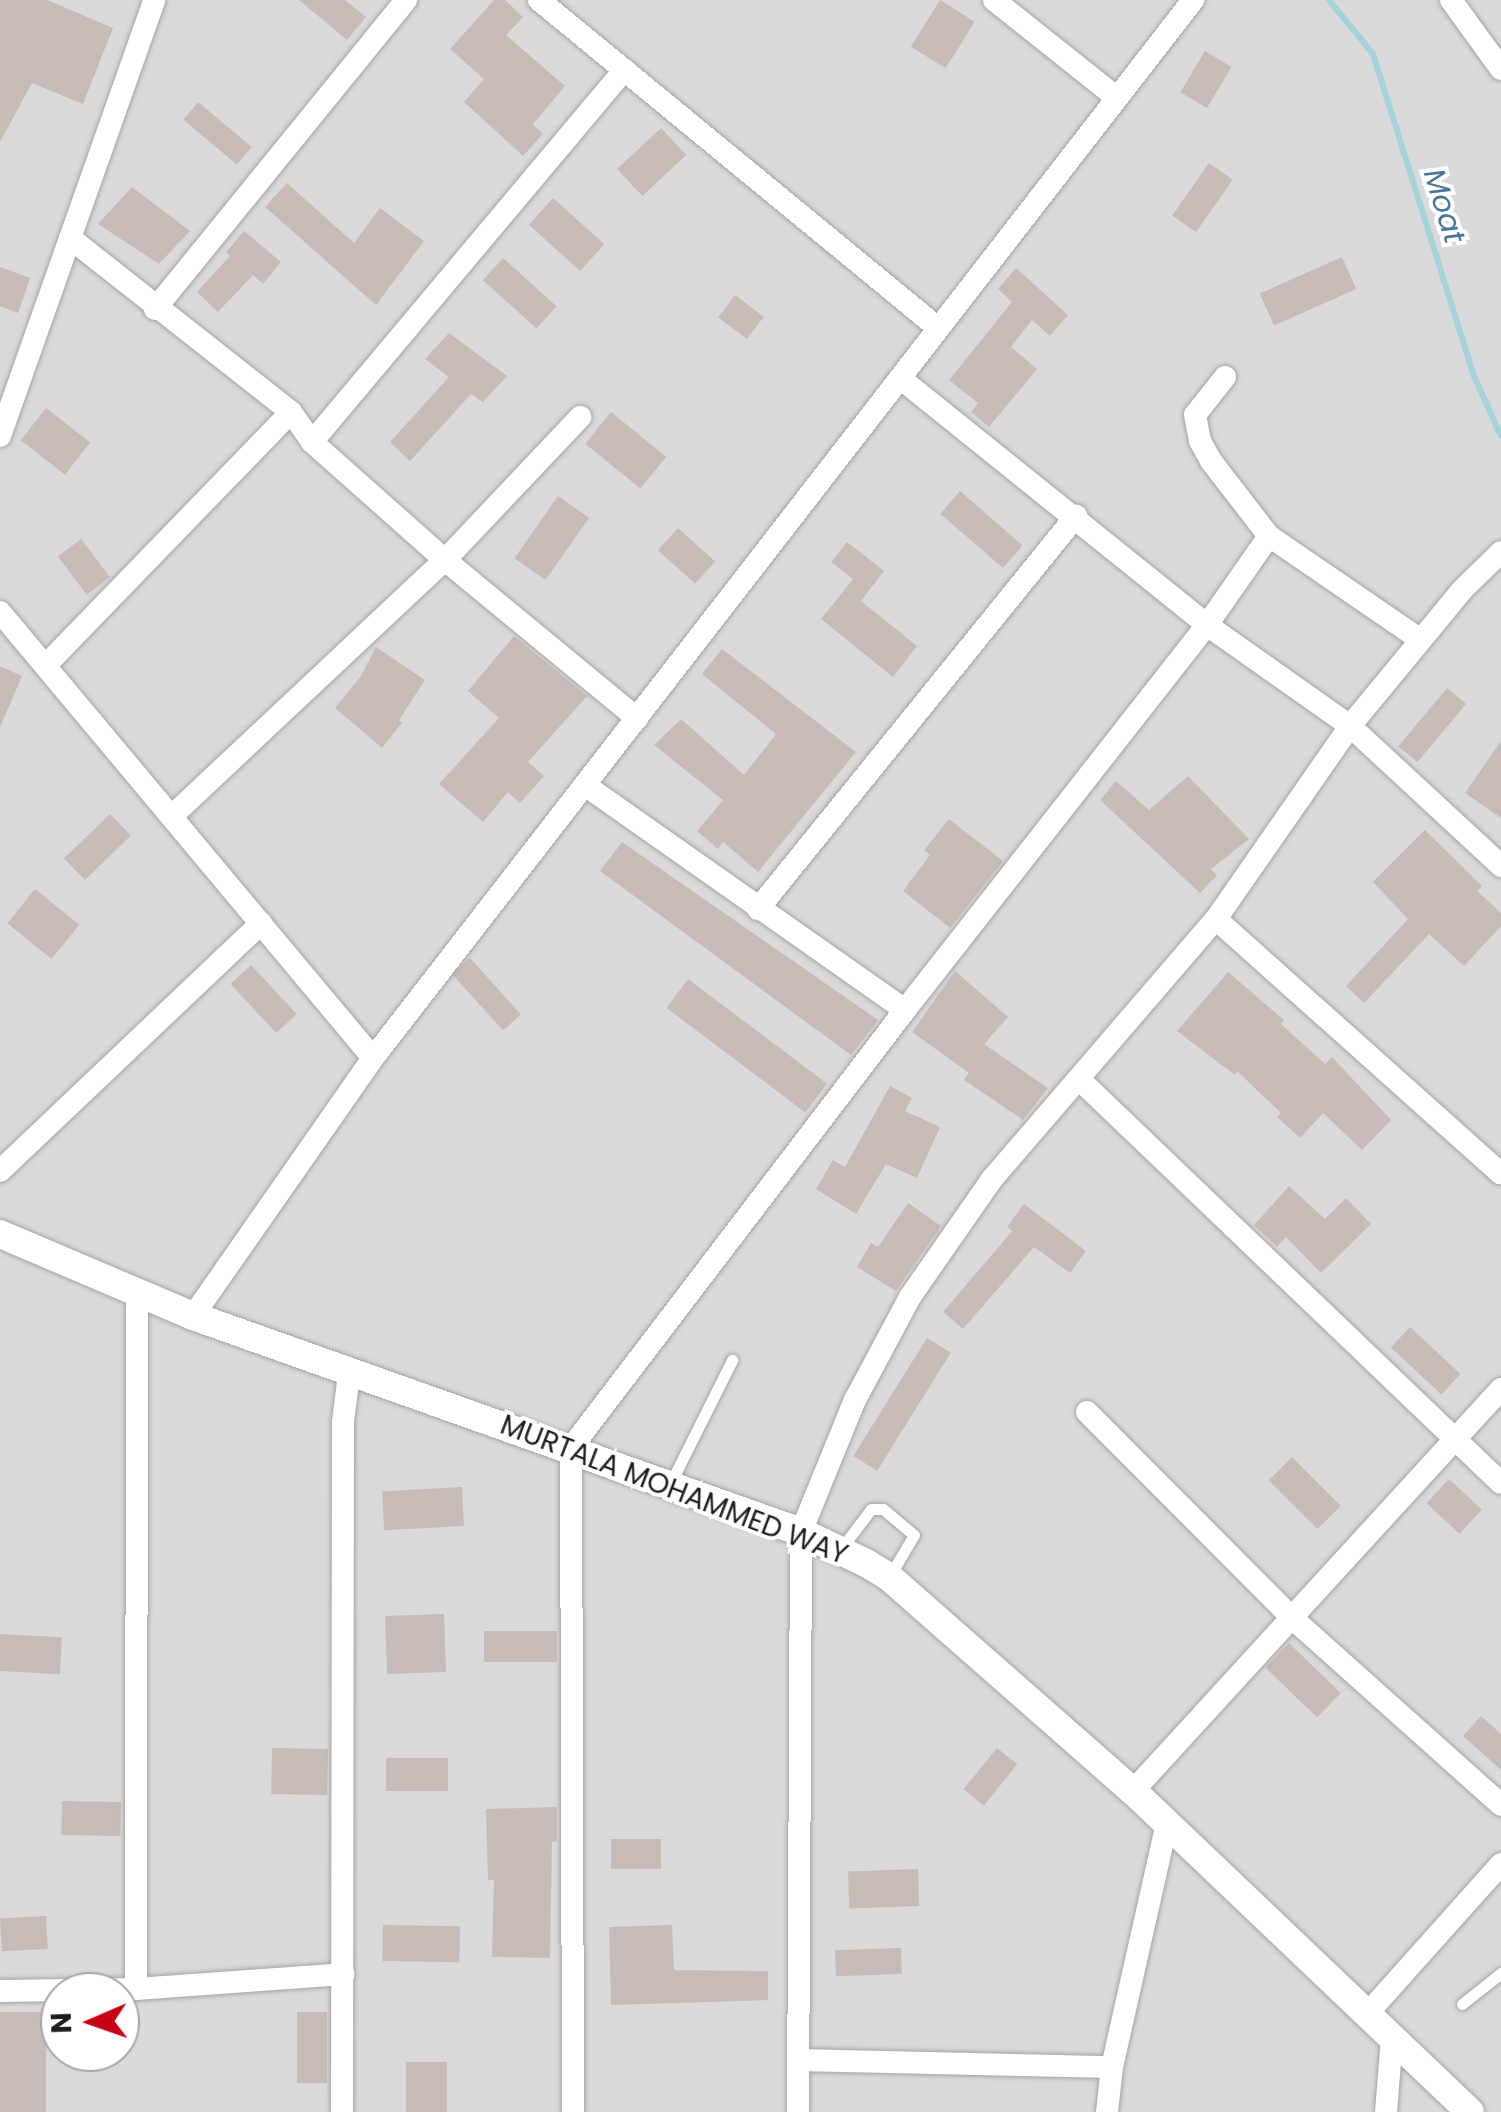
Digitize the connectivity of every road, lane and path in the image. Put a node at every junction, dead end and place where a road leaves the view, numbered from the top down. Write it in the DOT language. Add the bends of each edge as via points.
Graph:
graph roads {
  1 [pos="154,0"];
  2 [pos="406,0"];
  3 [pos="539,0"];
  4 [pos="994,0"];
  5 [pos="1193,0"];
  6 [pos="1452,0"];
  7 [pos="1501,69"];
  8 [pos="624,70"];
  9 [pos="1117,98"];
  10 [pos="70,238"];
  11 [pos="155,309"];
  12 [pos="938,328"];
  13 [pos="900,378"];
  14 [pos="1226,378"];
  15 [pos="291,412"];
  16 [pos="580,417"];
  17 [pos="0,436"];
  18 [pos="312,442"];
  19 [pos="1076,516"];
  20 [pos="1269,536"];
  21 [pos="1501,552"];
  22 [pos="444,560"];
  23 [pos="0,612"];
  24 [pos="1207,625"];
  25 [pos="1422,640"];
  26 [pos="46,665"];
  27 [pos="636,718"];
  28 [pos="1350,726"];
  29 [pos="584,785"];
  30 [pos="172,816"];
  31 [pos="1501,866"];
  32 [pos="758,909"];
  33 [pos="1216,919"];
  34 [pos="261,923"];
  35 [pos="905,1010"];
  36 [pos="373,1058"];
  37 [pos="1081,1081"];
  38 [pos="0,1170"];
  39 [pos="1501,1174"];
  40 [pos="0,1234"];
  41 [pos="137,1293"];
  42 [pos="193,1316"];
  43 [pos="732,1360"];
  44 [pos="349,1374"];
  45 [pos="1501,1389"];
  46 [pos="1087,1412"];
  47 [pos="1456,1438"];
  48 [pos="572,1448"];
  49 [pos="1501,1483"];
  50 [pos="670,1484"];
  51 [pos="802,1532"];
  52 [pos="840,1550"];
  53 [pos="889,1577"];
  54 [pos="1291,1617"];
  55 [pos="1134,1791"];
  56 [pos="1501,1805"];
  57 [pos="1167,1823"];
  58 [pos="1501,1864"];
  59 [pos="136,1972"];
  60 [pos="1501,1973"];
  61 [pos="343,1974"];
  62 [pos="140,1988"];
  63 [pos="40,1990"];
  64 [pos="0,1991"];
  65 [pos="1462,2004"];
  66 [pos="1367,2014"];
  67 [pos="1392,2037"];
  68 [pos="798,2060"];
  69 [pos="1112,2067"];
  70 [pos="342,2112"];
  71 [pos="572,2112"];
  72 [pos="798,2112"];
  73 [pos="1108,2112"];
  74 [pos="1386,2112"];
  75 [pos="1470,2112"];
  1 -- 10 [label="street"];
  2 -- 11 [label="street"];
  3 -- 8 [label="street"];
  4 -- 9 [label="street"];
  5 -- 9 [label="street"];
  6 -- 7 [label="street"];
  8 -- 12 [label="street"];
  8 -- 18 [label="street"];
  9 -- 12 [label="street"];
  10 -- 11 [label="street"];
  10 -- 17 [label="street"];
  11 -- 15 [label="street"];
  12 -- 13 [label="street"];
  13 -- 19 [label="street"];
  13 -- 27 [label="street"];
  14 -- 20 [label="street" via="1202,403 1196,428 1211,462"];
  15 -- 18 [label="street"];
  15 -- 26 [label="street"];
  16 -- 22 [label="street"];
  18 -- 22 [label="street"];
  19 -- 24 [label="street"];
  19 -- 32 [label="street"];
  20 -- 24 [label="street"];
  20 -- 25 [label="street"];
  21 -- 25 [label="street"];
  22 -- 27 [label="street"];
  22 -- 30 [label="street"];
  23 -- 26 [label="street"];
  24 -- 28 [label="street"];
  24 -- 35 [label="street"];
  25 -- 28 [label="street"];
  26 -- 30 [label="street"];
  27 -- 29 [label="street"];
  28 -- 31 [label="street"];
  28 -- 33 [label="street"];
  29 -- 32 [label="street"];
  29 -- 36 [label="street"];
  30 -- 34 [label="street"];
  32 -- 35 [label="street"];
  33 -- 37 [label="street"];
  33 -- 39 [label="street"];
  34 -- 36 [label="street"];
  34 -- 38 [label="street"];
  35 -- 48 [label="street"];
  36 -- 42 [label="street"];
  37 -- 47 [label="street"];
  37 -- 51 [label="street" via="992,1178 910,1296 855,1400"];
  40 -- 41 [label="street, MURTALA MOHAMMED WAY"];
  41 -- 42 [label="street, MURTALA MOHAMMED WAY"];
  41 -- 59 [label="street"];
  42 -- 44 [label="street, MURTALA MOHAMMED WAY"];
  43 -- 50 [label="lane"];
  44 -- 48 [label="street, MURTALA MOHAMMED WAY"];
  44 -- 61 [label="street" via="343,1422"];
  45 -- 47 [label="street"];
  46 -- 54 [label="street"];
  47 -- 49 [label="street"];
  47 -- 54 [label="street"];
  48 -- 50 [label="street, MURTALA MOHAMMED WAY"];
  48 -- 71 [label="street"];
  50 -- 51 [label="street, MURTALA MOHAMMED WAY"];
  51 -- 52 [label="street, MURTALA MOHAMMED WAY"];
  51 -- 68 [label="street"];
  52 -- 53 [label="street, MURTALA MOHAMMED WAY"];
  52 -- 53 [label="lane" via="871,1508 883,1509 914,1536"];
  53 -- 55 [label="street, MURTALA MOHAMMED WAY"];
  54 -- 55 [label="street"];
  54 -- 56 [label="street"];
  55 -- 57 [label="street, MURTALA MOHAMMED WAY"];
  57 -- 66 [label="street, MURTALA MOHAMMED WAY"];
  57 -- 69 [label="street"];
  58 -- 66 [label="street"];
  60 -- 65 [label="lane"];
  61 -- 62 [label="street"];
  61 -- 70 [label="street"];
  63 -- 64 [label="street"];
  66 -- 67 [label="street, MURTALA MOHAMMED WAY"];
  67 -- 74 [label="street"];
  67 -- 75 [label="street, MURTALA MOHAMMED WAY"];
  68 -- 69 [label="street"];
  68 -- 72 [label="street"];
  69 -- 73 [label="street"];
}
